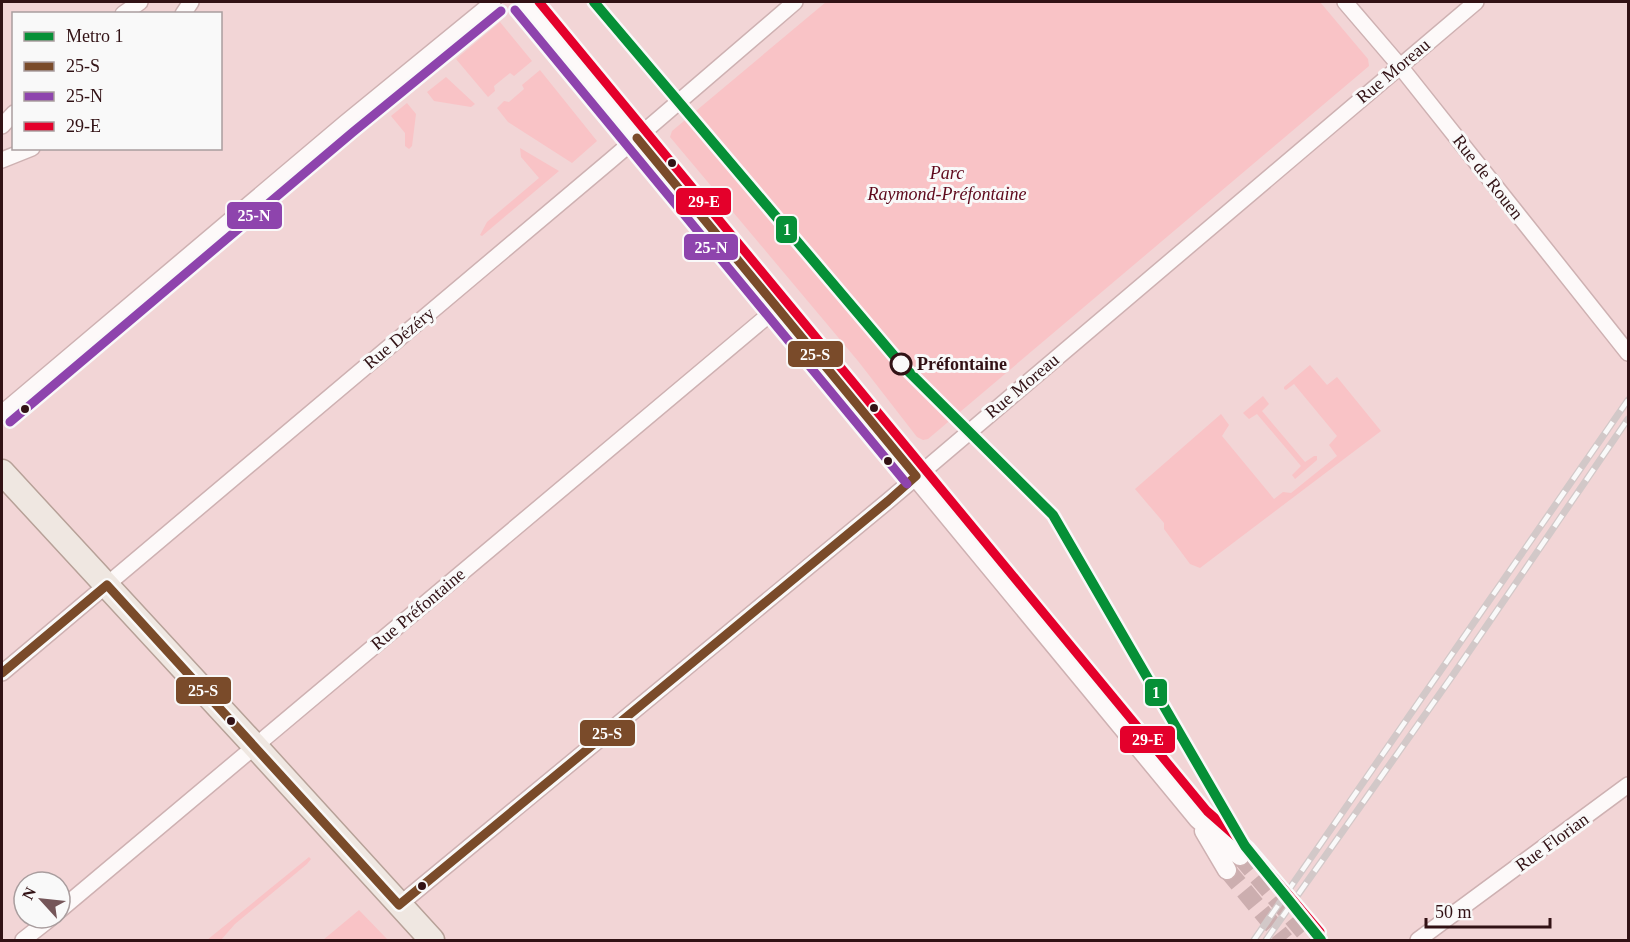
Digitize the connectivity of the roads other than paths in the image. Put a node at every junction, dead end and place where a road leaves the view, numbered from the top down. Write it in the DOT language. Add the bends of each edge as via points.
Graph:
graph roads {
  1 [pos="140,2"];
  2 [pos="494,2"];
  3 [pos="524,2"];
  4 [pos="795,2"];
  5 [pos="1345,2"];
  6 [pos="1476,2"];
  7 [pos="126,12"];
  8 [pos="1400,65"];
  9 [pos="637,138"];
  10 [pos="27,150"];
  11 [pos="2,160"];
  12 [pos="777,308"];
  13 [pos="1629,353"];
  14 [pos="2,413"];
  15 [pos="2,472"];
  16 [pos="916,476"];
  17 [pos="107,585"];
  18 [pos="2,673"];
  19 [pos="255,746"];
  20 [pos="1629,785"];
  21 [pos="1198,819"];
  22 [pos="1240,855"];
  23 [pos="1227,870"];
  24 [pos="72,900"];
  25 [pos="399,905"];
  26 [pos="36,930"];
  27 [pos="23,940"];
  28 [pos="432,940"];
  29 [pos="1418,940"];
  1 -- 7 [label="street"];
  2 -- 14 [label="street" via="336,130"];
  3 -- 9 [label="street"];
  4 -- 9 [label="street, Rue Dézéry"];
  5 -- 8 [label="street, Rue de Rouen"];
  6 -- 8 [label="street, Rue Moreau"];
  8 -- 13 [label="street, Rue de Rouen"];
  8 -- 16 [label="street, Rue Moreau"];
  9 -- 12 [label="street"];
  9 -- 17 [label="street, Rue Dézéry"];
  10 -- 11 [label="street"];
  12 -- 16 [label="street"];
  12 -- 19 [label="street, Rue Préfontaine"];
  15 -- 17 [label="main road"];
  16 -- 21 [label="street"];
  16 -- 25 [label="street, Rue Moreau"];
  17 -- 18 [label="street, Rue Dézéry"];
  17 -- 19 [label="main road"];
  19 -- 24 [label="street, Rue Préfontaine"];
  19 -- 25 [label="main road"];
  20 -- 29 [label="street, Rue Florian"];
  21 -- 22 [label="street"];
  21 -- 23 [label="street"];
  25 -- 28 [label="main road"];
  26 -- 27 [label="street"];
}
